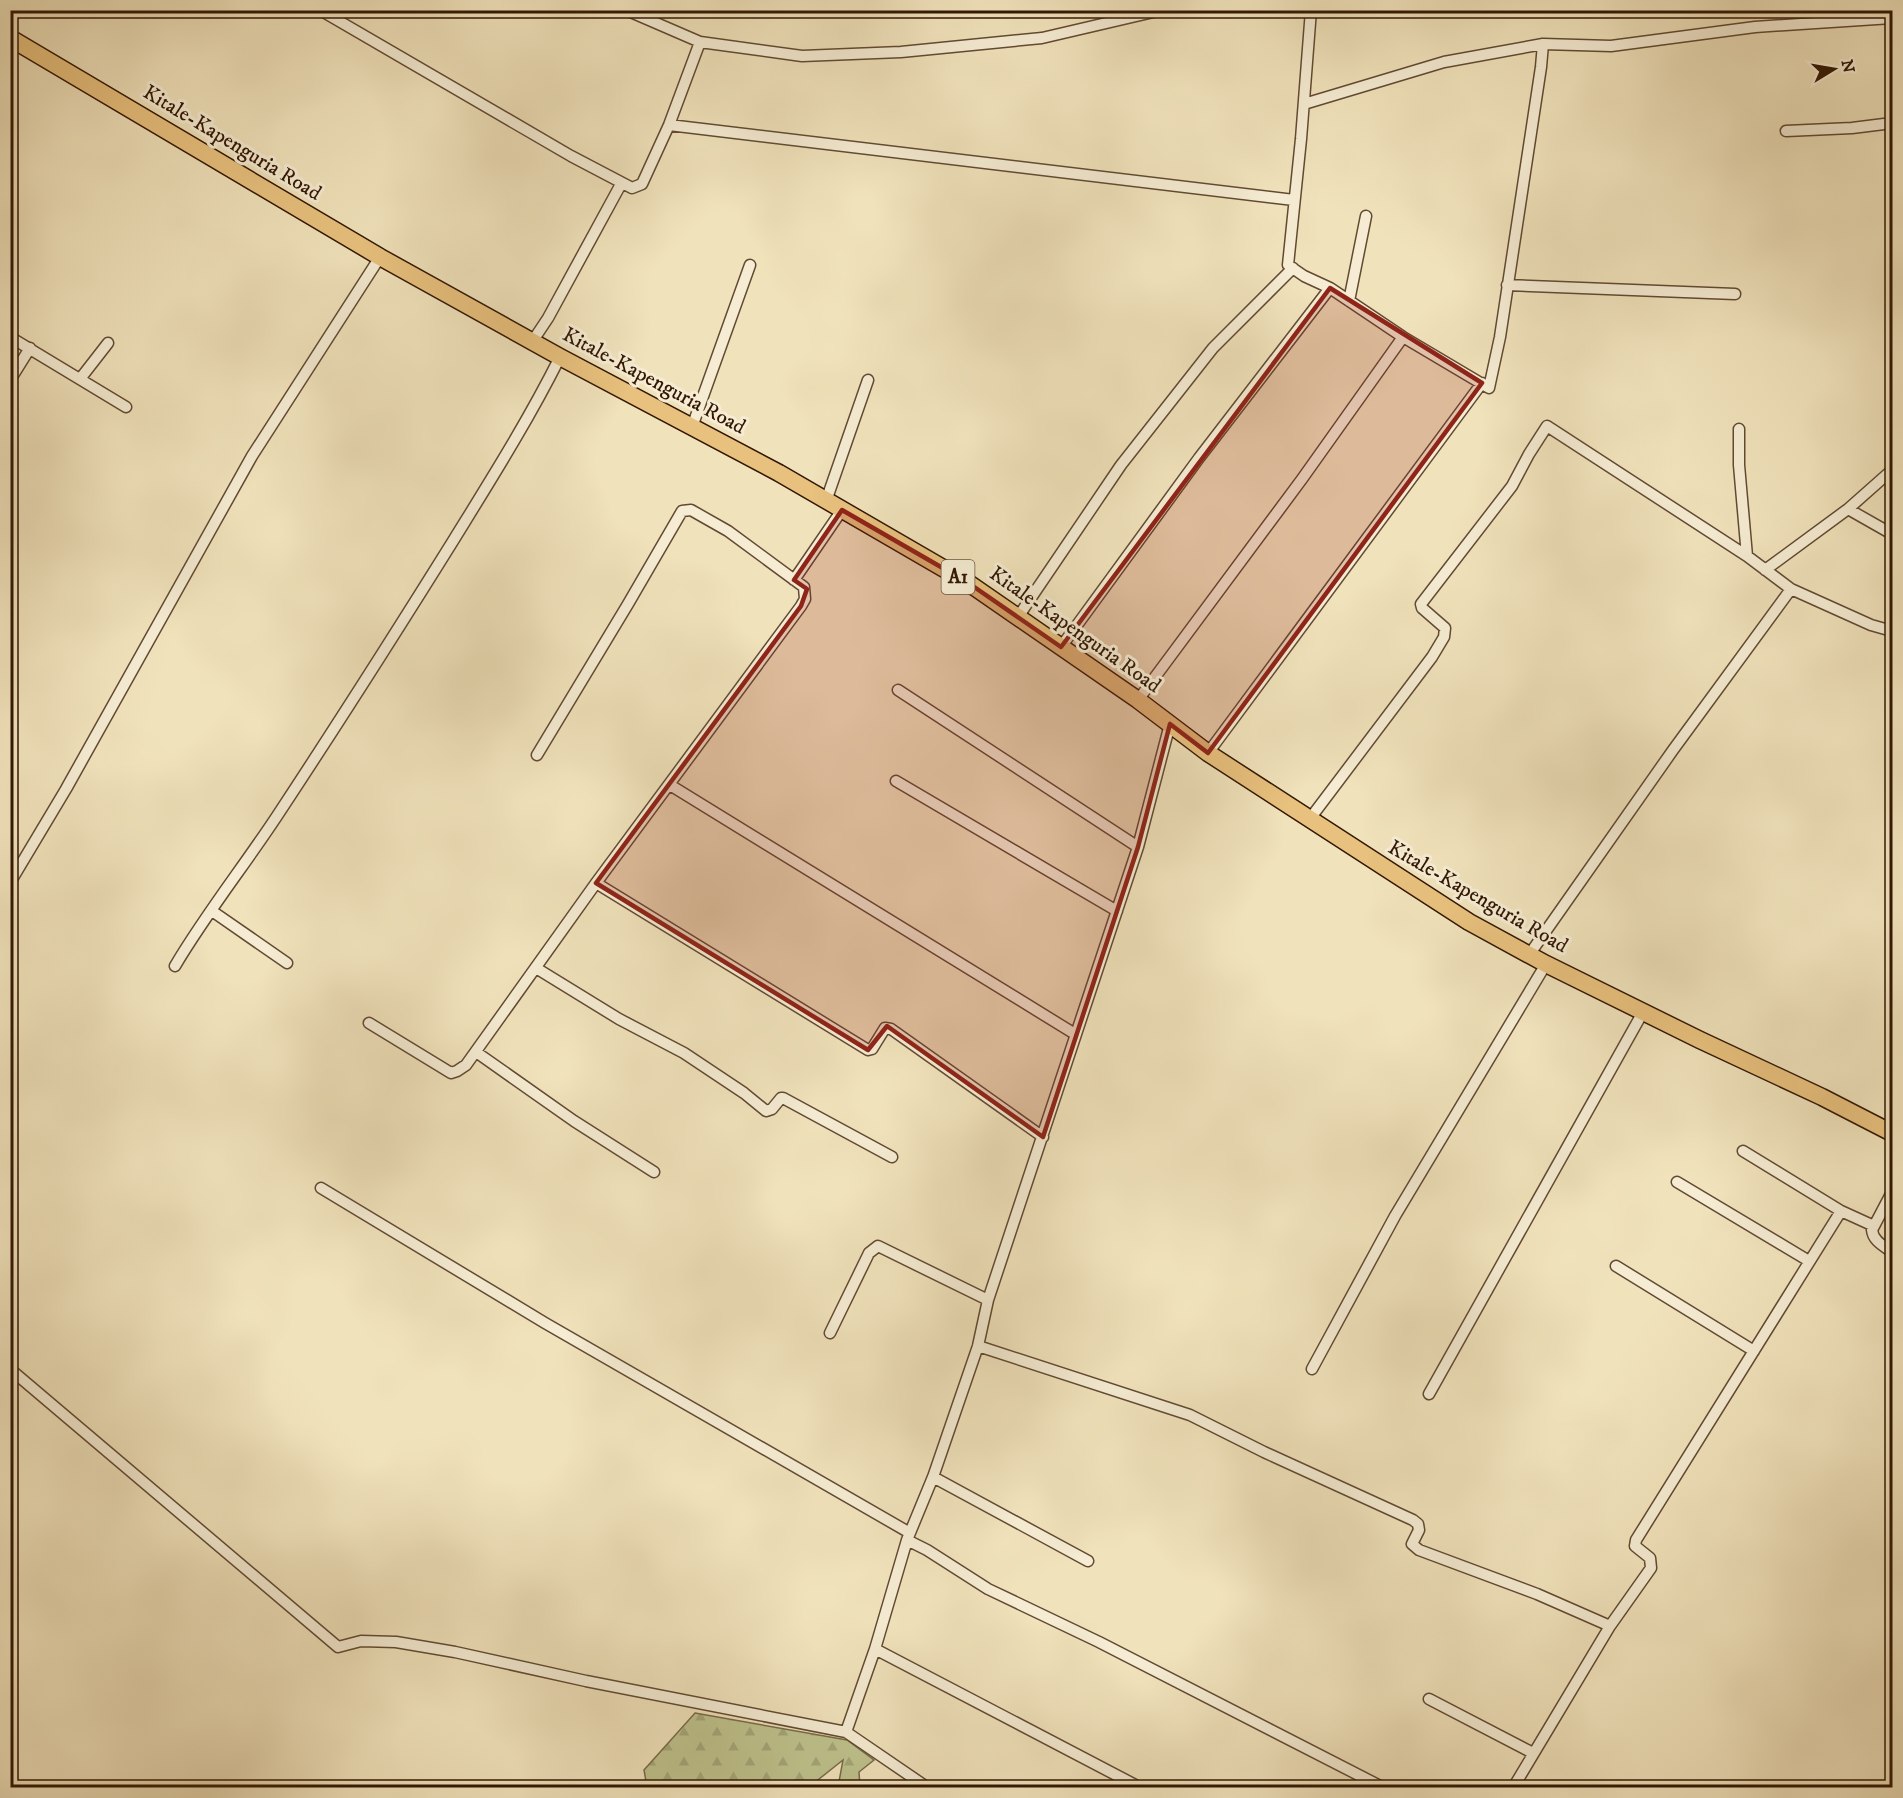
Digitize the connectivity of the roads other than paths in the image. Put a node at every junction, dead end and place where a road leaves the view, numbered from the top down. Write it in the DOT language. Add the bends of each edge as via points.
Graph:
graph roads {
  1 [pos="320,10"];
  2 [pos="626,10"];
  3 [pos="1162,10"];
  4 [pos="1311,10"];
  5 [pos="1893,18"];
  6 [pos="10,38"];
  7 [pos="700,42"];
  8 [pos="1543,44"];
  9 [pos="1304,104"];
  10 [pos="1893,123"];
  11 [pos="669,125"];
  12 [pos="1786,131"];
  13 [pos="621,184"];
  14 [pos="1294,200"];
  15 [pos="1366,216"];
  16 [pos="380,257"];
  17 [pos="750,265"];
  18 [pos="1293,268"];
  19 [pos="1507,285"];
  20 [pos="1330,288"];
  21 [pos="1736,294"];
  22 [pos="1349,301"];
  23 [pos="10,337"];
  24 [pos="1403,337"];
  25 [pos="532,342"];
  26 [pos="108,343"];
  27 [pos="30,348"];
  28 [pos="560,357"];
  29 [pos="80,379"];
  30 [pos="10,380"];
  31 [pos="868,380"];
  32 [pos="1482,383"];
  33 [pos="126,407"];
  34 [pos="692,426"];
  35 [pos="1739,429"];
  36 [pos="1893,470"];
  37 [pos="826,501"];
  38 [pos="1848,509"];
  39 [pos="842,510"];
  40 [pos="1893,534"];
  41 [pos="1747,556"];
  42 [pos="1765,570"];
  43 [pos="794,580"];
  44 [pos="1791,589"];
  45 [pos="1018,617"];
  46 [pos="1893,631"];
  47 [pos="1061,647"];
  48 [pos="898,690"];
  49 [pos="1138,700"];
  50 [pos="1170,724"];
  51 [pos="1208,753"];
  52 [pos="537,755"];
  53 [pos="896,781"];
  54 [pos="670,785"];
  55 [pos="1310,820"];
  56 [pos="1138,847"];
  57 [pos="11,881"];
  58 [pos="596,883"];
  59 [pos="212,911"];
  60 [pos="1117,911"];
  61 [pos="1529,955"];
  62 [pos="287,963"];
  63 [pos="1546,964"];
  64 [pos="175,966"];
  65 [pos="536,968"];
  66 [pos="1643,1012"];
  67 [pos="369,1023"];
  68 [pos="1075,1034"];
  69 [pos="476,1052"];
  70 [pos="1893,1134"];
  71 [pos="1042,1137"];
  72 [pos="1743,1151"];
  73 [pos="892,1157"];
  74 [pos="654,1172"];
  75 [pos="1677,1182"];
  76 [pos="321,1188"];
  77 [pos="1893,1192"];
  78 [pos="1841,1210"];
  79 [pos="1874,1226"];
  80 [pos="1893,1252"];
  81 [pos="1809,1261"];
  82 [pos="1616,1266"];
  83 [pos="988,1300"];
  84 [pos="830,1333"];
  85 [pos="978,1346"];
  86 [pos="1754,1351"];
  87 [pos="10,1369"];
  88 [pos="1312,1369"];
  89 [pos="1429,1394"];
  90 [pos="933,1477"];
  91 [pos="908,1536"];
  92 [pos="1088,1561"];
  93 [pos="1610,1626"];
  94 [pos="875,1649"];
  95 [pos="1429,1699"];
  96 [pos="846,1732"];
  97 [pos="1533,1753"];
  98 [pos="1893,1780"];
  99 [pos="928,1788"];
  100 [pos="1141,1788"];
  101 [pos="1384,1788"];
  102 [pos="1513,1788"];
  103 [pos="1888,1788"];
  1 -- 13 [label="street"];
  2 -- 7 [label="street"];
  3 -- 7 [label="street" via="1042,38 901,52 802,56"];
  4 -- 9 [label="street"];
  5 -- 8 [label="street" via="1755,27 1611,46"];
  6 -- 16 [label="highway, Kitale-Kapenguria Road / A1"];
  7 -- 11 [label="street"];
  8 -- 9 [label="street" via="1444,62"];
  8 -- 19 [label="street"];
  9 -- 14 [label="street"];
  10 -- 12 [label="street"];
  11 -- 13 [label="street" via="642,184 632,188"];
  11 -- 14 [label="street"];
  13 -- 25 [label="street"];
  14 -- 18 [label="street" via="1288,265"];
  15 -- 22 [label="street"];
  16 -- 25 [label="highway, Kitale-Kapenguria Road / A1"];
  16 -- 57 [label="street" via="252,456"];
  17 -- 34 [label="street"];
  18 -- 20 [label="street"];
  18 -- 45 [label="street" via="1213,348 1121,465"];
  19 -- 21 [label="street"];
  19 -- 32 [label="street" via="1489,388"];
  20 -- 22 [label="street"];
  20 -- 47 [label="street"];
  22 -- 24 [label="street"];
  23 -- 27 [label="street"];
  24 -- 32 [label="street"];
  24 -- 49 [label="street"];
  25 -- 28 [label="highway, Kitale-Kapenguria Road / A1"];
  26 -- 29 [label="street"];
  27 -- 29 [label="street"];
  27 -- 30 [label="street"];
  28 -- 34 [label="highway, Kitale-Kapenguria Road / A1"];
  28 -- 59 [label="street" via="532,412 391,641"];
  29 -- 33 [label="street"];
  31 -- 37 [label="street"];
  32 -- 51 [label="street"];
  34 -- 37 [label="highway, Kitale-Kapenguria Road / A1"];
  35 -- 41 [label="street"];
  36 -- 38 [label="street"];
  37 -- 39 [label="highway, Kitale-Kapenguria Road / A1"];
  38 -- 40 [label="street"];
  38 -- 42 [label="street"];
  39 -- 43 [label="street"];
  39 -- 45 [label="highway, Kitale-Kapenguria Road / A1" via="967,582"];
  41 -- 42 [label="street"];
  41 -- 55 [label="street" via="1547,426 1512,486 1421,604 1445,628 1432,657"];
  42 -- 44 [label="street"];
  43 -- 52 [label="street" via="728,531 691,510 682,511"];
  43 -- 54 [label="street" via="804,587 806,594 801,606"];
  44 -- 46 [label="street"];
  44 -- 61 [label="street"];
  45 -- 47 [label="highway, Kitale-Kapenguria Road / A1"];
  47 -- 49 [label="highway, Kitale-Kapenguria Road / A1"];
  48 -- 56 [label="street"];
  49 -- 50 [label="highway, Kitale-Kapenguria Road / A1"];
  50 -- 51 [label="highway, Kitale-Kapenguria Road / A1"];
  50 -- 56 [label="street"];
  51 -- 55 [label="highway, Kitale-Kapenguria Road / A1"];
  53 -- 60 [label="street"];
  54 -- 58 [label="street"];
  54 -- 68 [label="street"];
  55 -- 61 [label="highway, Kitale-Kapenguria Road / A1" via="1435,901"];
  56 -- 60 [label="street"];
  58 -- 65 [label="street"];
  58 -- 71 [label="street" via="868,1050 885,1028 891,1029"];
  59 -- 62 [label="street"];
  59 -- 64 [label="street"];
  60 -- 68 [label="street"];
  61 -- 63 [label="highway, Kitale-Kapenguria Road / A1"];
  63 -- 66 [label="highway, Kitale-Kapenguria Road / A1"];
  63 -- 88 [label="street" via="1395,1216"];
  65 -- 69 [label="street"];
  65 -- 73 [label="street" via="684,1053 766,1110 783,1098"];
  66 -- 70 [label="highway, Kitale-Kapenguria Road / A1"];
  66 -- 89 [label="street"];
  67 -- 69 [label="street" via="451,1073 461,1069"];
  68 -- 71 [label="street"];
  69 -- 74 [label="street"];
  71 -- 83 [label="street"];
  72 -- 78 [label="street"];
  75 -- 81 [label="street"];
  76 -- 91 [label="street"];
  77 -- 79 [label="street"];
  78 -- 79 [label="street"];
  78 -- 81 [label="street"];
  79 -- 80 [label="street" via="1872,1235"];
  81 -- 86 [label="street"];
  82 -- 86 [label="street"];
  83 -- 84 [label="street" via="878,1246 873,1247"];
  83 -- 85 [label="street"];
  85 -- 90 [label="street"];
  85 -- 93 [label="street" via="1190,1415 1413,1520 1419,1530 1413,1544 1419,1550"];
  86 -- 93 [label="street" via="1636,1540 1635,1546 1650,1558 1651,1568"];
  87 -- 96 [label="street" via="338,1647 361,1641 416,1645"];
  90 -- 91 [label="street"];
  90 -- 92 [label="street"];
  91 -- 94 [label="street"];
  91 -- 101 [label="street" via="988,1589"];
  93 -- 97 [label="street"];
  94 -- 96 [label="street"];
  94 -- 100 [label="street"];
  95 -- 97 [label="street"];
  96 -- 99 [label="street"];
  97 -- 102 [label="street"];
  98 -- 103 [label="street"];
}
